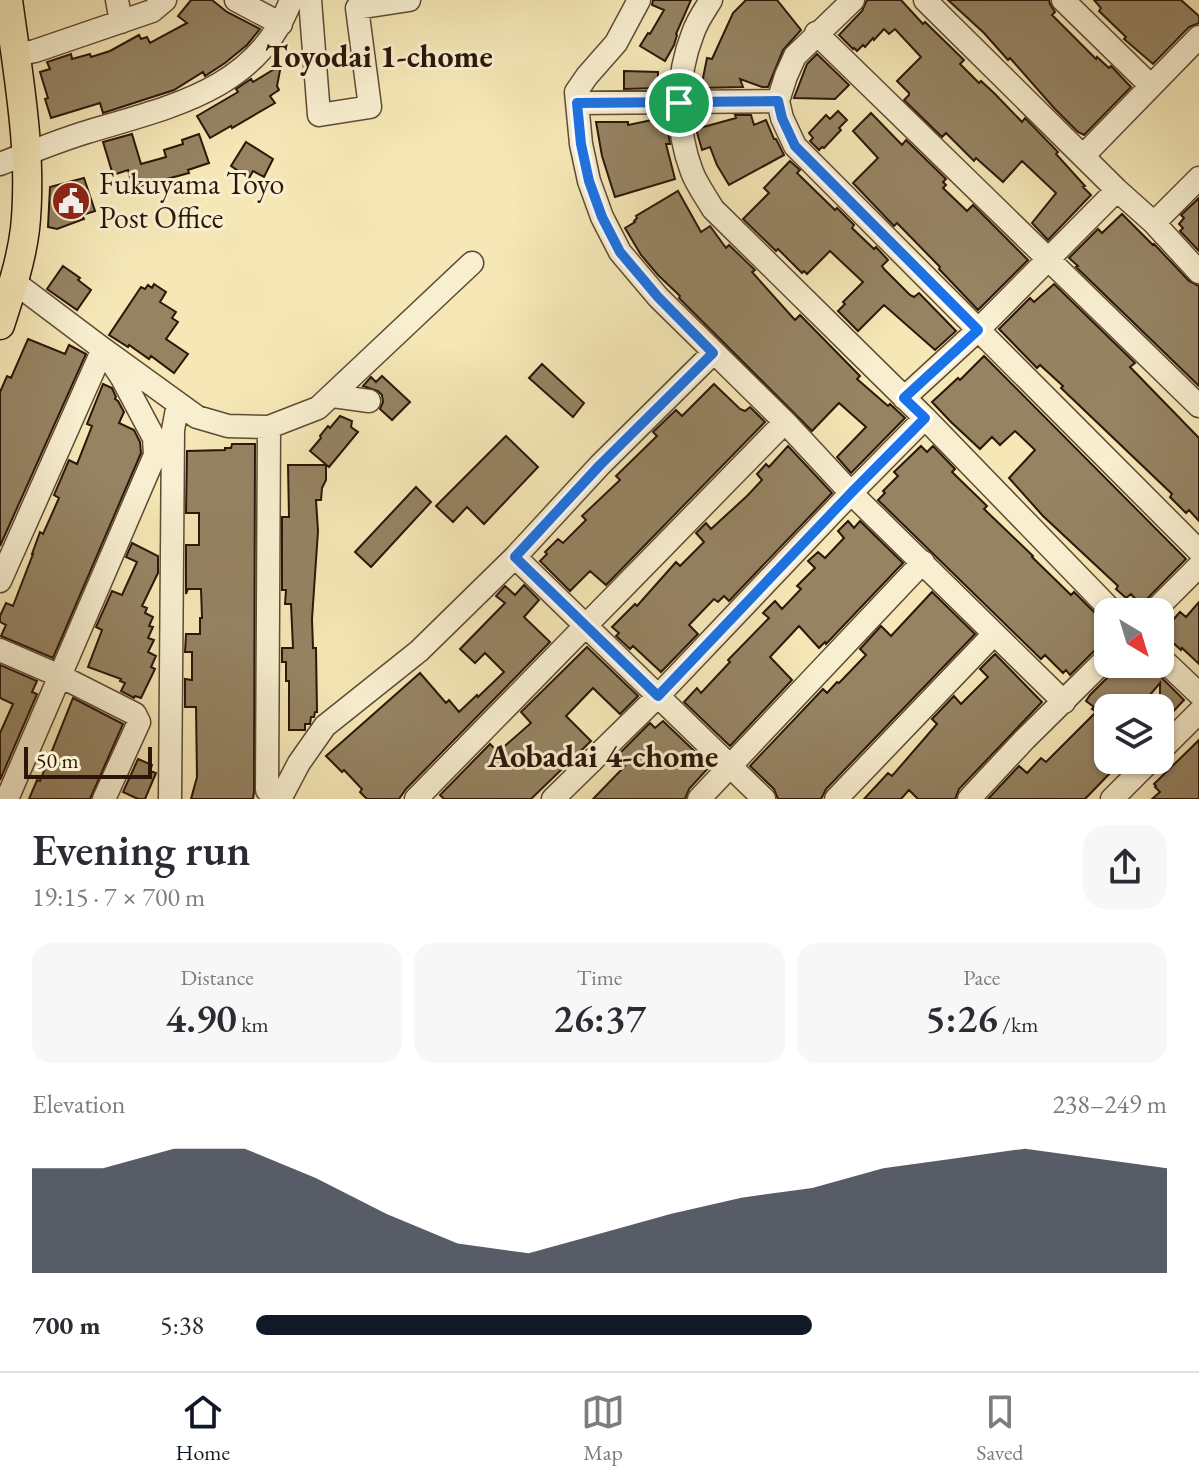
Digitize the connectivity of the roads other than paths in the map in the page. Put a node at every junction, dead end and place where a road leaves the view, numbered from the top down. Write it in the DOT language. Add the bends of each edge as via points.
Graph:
graph roads {
  1 [pos="8,0"];
  2 [pos="165,0"];
  3 [pos="236,0"];
  4 [pos="291,0"];
  5 [pos="310,0"];
  6 [pos="409,0"];
  7 [pos="639,0"];
  8 [pos="711,0"];
  9 [pos="853,0"];
  10 [pos="925,0"];
  11 [pos="1063,0"];
  12 [pos="119,11"];
  13 [pos="281,24"];
  14 [pos="816,33"];
  15 [pos="1199,37"];
  16 [pos="15,55"];
  17 [pos="1151,86"];
  18 [pos="778,101"];
  19 [pos="577,103"];
  20 [pos="679,103"];
  21 [pos="26,153"];
  22 [pos="1083,156"];
  23 [pos="0,164"];
  24 [pos="1199,178"];
  25 [pos="1117,190"];
  26 [pos="1154,223"];
  27 [pos="1048,261"];
  28 [pos="472,263"];
  29 [pos="1199,272"];
  30 [pos="14,282"];
  31 [pos="0,325"];
  32 [pos="978,330"];
  33 [pos="103,349"];
  34 [pos="713,353"];
  35 [pos="333,396"];
  36 [pos="904,398"];
  37 [pos="369,401"];
  38 [pos="178,404"];
  39 [pos="1199,406"];
  40 [pos="925,418"];
  41 [pos="785,422"];
  42 [pos="269,427"];
  43 [pos="851,493"];
  44 [pos="1199,551"];
  45 [pos="515,557"];
  46 [pos="923,562"];
  47 [pos="1199,566"];
  48 [pos="0,581"];
  49 [pos="1099,598"];
  50 [pos="1167,598"];
  51 [pos="586,624"];
  52 [pos="994,634"];
  53 [pos="0,650"];
  54 [pos="1174,670"];
  55 [pos="1094,671"];
  56 [pos="60,676"];
  57 [pos="1199,694"];
  58 [pos="658,696"];
  59 [pos="1064,702"];
  60 [pos="1199,712"];
  61 [pos="1174,737"];
  62 [pos="731,767"];
  63 [pos="1137,774"];
  64 [pos="7,799"];
  65 [pos="104,799"];
  66 [pos="170,799"];
  67 [pos="277,799"];
  68 [pos="416,799"];
  69 [pos="553,799"];
  70 [pos="699,799"];
  71 [pos="764,799"];
  72 [pos="836,799"];
  73 [pos="969,799"];
  74 [pos="1112,799"];
  1 -- 16 [label="main road"];
  2 -- 12 [label="street" via="152,11"];
  3 -- 13 [label="street"];
  4 -- 13 [label="street"];
  5 -- 6 [label="street" via="319,115 370,107 357,8"];
  7 -- 19 [label="street" via="616,43 576,92"];
  8 -- 20 [label="street" via="693,31"];
  9 -- 14 [label="street"];
  10 -- 22 [label="street"];
  11 -- 17 [label="street"];
  12 -- 16 [label="street" via="35,51"];
  13 -- 21 [label="street" via="254,59 213,89"];
  14 -- 18 [label="street" via="795,56"];
  14 -- 27 [label="street"];
  15 -- 17 [label="street"];
  16 -- 21 [label="main road"];
  17 -- 22 [label="street"];
  18 -- 20 [label="street"];
  18 -- 32 [label="street" via="795,146"];
  19 -- 20 [label="street"];
  19 -- 34 [label="street" via="589,181 620,252"];
  20 -- 36 [label="street" via="692,174 713,209"];
  21 -- 23 [label="street"];
  21 -- 30 [label="main road" via="24,231"];
  22 -- 25 [label="street"];
  24 -- 26 [label="street"];
  25 -- 26 [label="street"];
  25 -- 27 [label="street"];
  26 -- 29 [label="street"];
  27 -- 32 [label="street"];
  27 -- 39 [label="street"];
  28 -- 35 [label="street"];
  30 -- 31 [label="main road"];
  30 -- 33 [label="street"];
  32 -- 36 [label="street"];
  32 -- 44 [label="street"];
  33 -- 38 [label="street"];
  33 -- 48 [label="street"];
  33 -- 56 [label="street" via="154,438 155,455"];
  34 -- 41 [label="street"];
  34 -- 45 [label="street"];
  35 -- 37 [label="street"];
  35 -- 42 [label="street" via="318,408"];
  36 -- 40 [label="street"];
  38 -- 42 [label="street" via="197,417 228,426"];
  38 -- 66 [label="street" via="173,430"];
  40 -- 43 [label="street"];
  40 -- 49 [label="street"];
  41 -- 43 [label="street"];
  41 -- 51 [label="street"];
  42 -- 67 [label="street" via="267,790"];
  43 -- 46 [label="street"];
  43 -- 58 [label="street"];
  45 -- 51 [label="street"];
  45 -- 67 [label="street" via="419,651 325,726"];
  46 -- 52 [label="street"];
  46 -- 62 [label="street"];
  47 -- 50 [label="street"];
  51 -- 58 [label="street"];
  51 -- 68 [label="street"];
  52 -- 59 [label="street"];
  52 -- 72 [label="street"];
  53 -- 56 [label="street"];
  54 -- 57 [label="street"];
  55 -- 59 [label="street"];
  56 -- 64 [label="street"];
  56 -- 65 [label="street" via="135,714 139,722"];
  58 -- 62 [label="street"];
  58 -- 69 [label="street"];
  59 -- 73 [label="street"];
  60 -- 61 [label="street"];
  62 -- 70 [label="street"];
  62 -- 71 [label="street"];
  63 -- 74 [label="street"];
}
